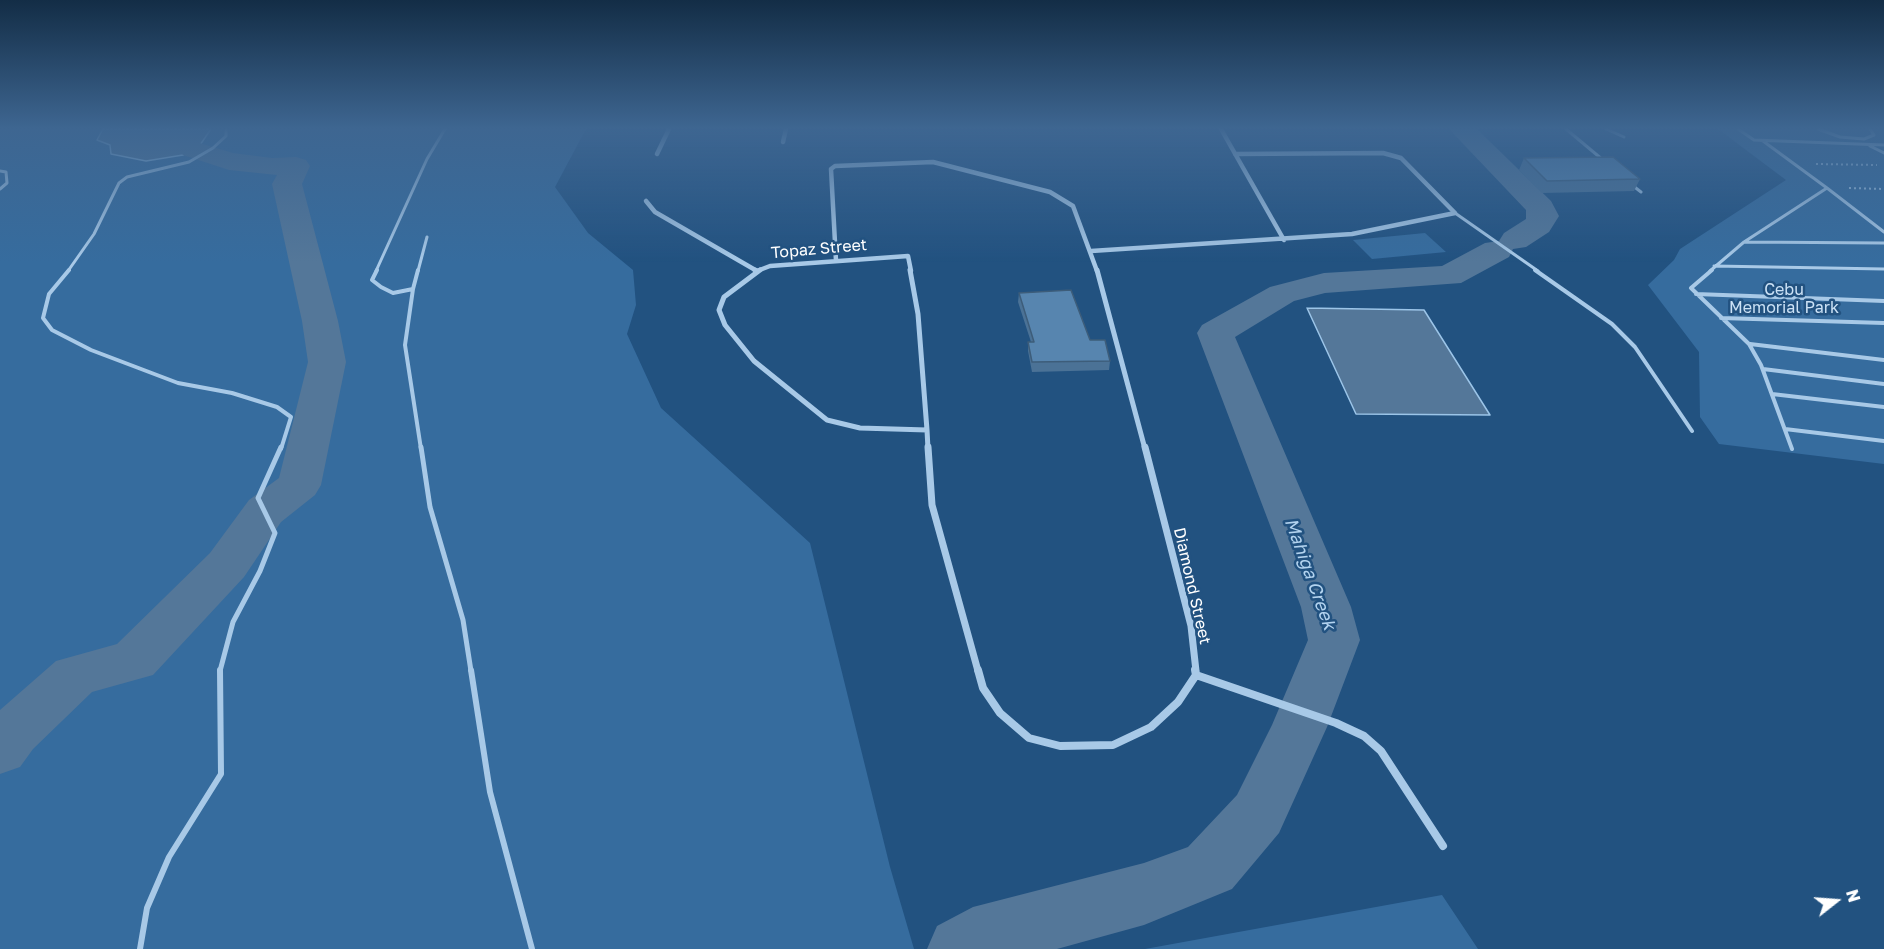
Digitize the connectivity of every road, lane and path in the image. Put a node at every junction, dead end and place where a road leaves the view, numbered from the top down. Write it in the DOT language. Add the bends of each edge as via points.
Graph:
graph roads {
  1 [pos="6,173"];
  2 [pos="142,173"];
  3 [pos="421,173"];
  4 [pos="832,173"];
  5 [pos="977,173"];
  6 [pos="1246,173"];
  7 [pos="1415,173"];
  8 [pos="1806,173"];
  9 [pos="1624,178"];
  10 [pos="1827,188"];
  11 [pos="0,189"];
  12 [pos="1884,189"];
  13 [pos="1641,192"];
  14 [pos="646,201"];
  15 [pos="1455,213"];
  16 [pos="1884,232"];
  17 [pos="427,237"];
  18 [pos="1284,240"];
  19 [pos="1744,242"];
  20 [pos="1884,243"];
  21 [pos="1091,251"];
  22 [pos="836,261"];
  23 [pos="1714,266"];
  24 [pos="1884,269"];
  25 [pos="758,271"];
  26 [pos="413,289"];
  27 [pos="1696,294"];
  28 [pos="1884,301"];
  29 [pos="1721,318"];
  30 [pos="1884,323"];
  31 [pos="1749,344"];
  32 [pos="1884,360"];
  33 [pos="1763,369"];
  34 [pos="1884,384"];
  35 [pos="1772,394"];
  36 [pos="1884,407"];
  37 [pos="1785,429"];
  38 [pos="927,430"];
  39 [pos="1692,431"];
  40 [pos="1884,441"];
  41 [pos="1792,449"];
  42 [pos="1196,675"];
  43 [pos="1443,846"];
  44 [pos="140,949"];
  45 [pos="532,949"];
  1 -- 11 [label="lane" via="7,183"];
  2 -- 44 [label="lane" via="119,183 94,234 49,294 43,318 52,330 136,368 178,383 232,393 277,407 291,417 277,460 258,498 275,533 233,622 220,671 221,774 169,857 147,908"];
  3 -- 26 [label="lane" via="372,280 393,292"];
  4 -- 22 [label="street, Diamond Street"];
  5 -- 21 [label="street, Diamond Street" via="1050,192 1073,206"];
  6 -- 18 [label="street"];
  7 -- 15 [label="street"];
  8 -- 10 [label="lane"];
  9 -- 13 [label="lane"];
  10 -- 12 [label="path"];
  10 -- 16 [label="lane"];
  10 -- 19 [label="lane"];
  14 -- 25 [label="street" via="655,212"];
  15 -- 18 [label="street" via="1352,234"];
  15 -- 39 [label="lane" via="1612,324 1635,347"];
  17 -- 26 [label="lane"];
  18 -- 21 [label="street"];
  19 -- 20 [label="lane"];
  19 -- 23 [label="lane"];
  21 -- 42 [label="street, Diamond Street" via="1191,626"];
  22 -- 25 [label="street, Topaz Street" via="783,264"];
  22 -- 38 [label="street, Topaz Street" via="910,258"];
  23 -- 24 [label="lane"];
  23 -- 27 [label="lane" via="1691,288"];
  25 -- 38 [label="street, Topaz Street" via="733,288 719,310 725,325 754,361 827,420 860,428"];
  26 -- 45 [label="lane" via="405,345 430,507 464,620 490,792"];
  27 -- 28 [label="lane"];
  27 -- 29 [label="lane"];
  29 -- 30 [label="lane"];
  29 -- 31 [label="lane"];
  31 -- 32 [label="lane"];
  31 -- 33 [label="lane"];
  33 -- 34 [label="lane"];
  33 -- 35 [label="lane"];
  35 -- 36 [label="lane"];
  35 -- 37 [label="lane"];
  37 -- 40 [label="lane"];
  37 -- 41 [label="lane"];
  38 -- 42 [label="street" via="932,505 983,688 1000,713 1029,738 1060,746 1113,745 1151,728 1178,702"];
  42 -- 43 [label="street" via="1364,736 1381,751"];
}
